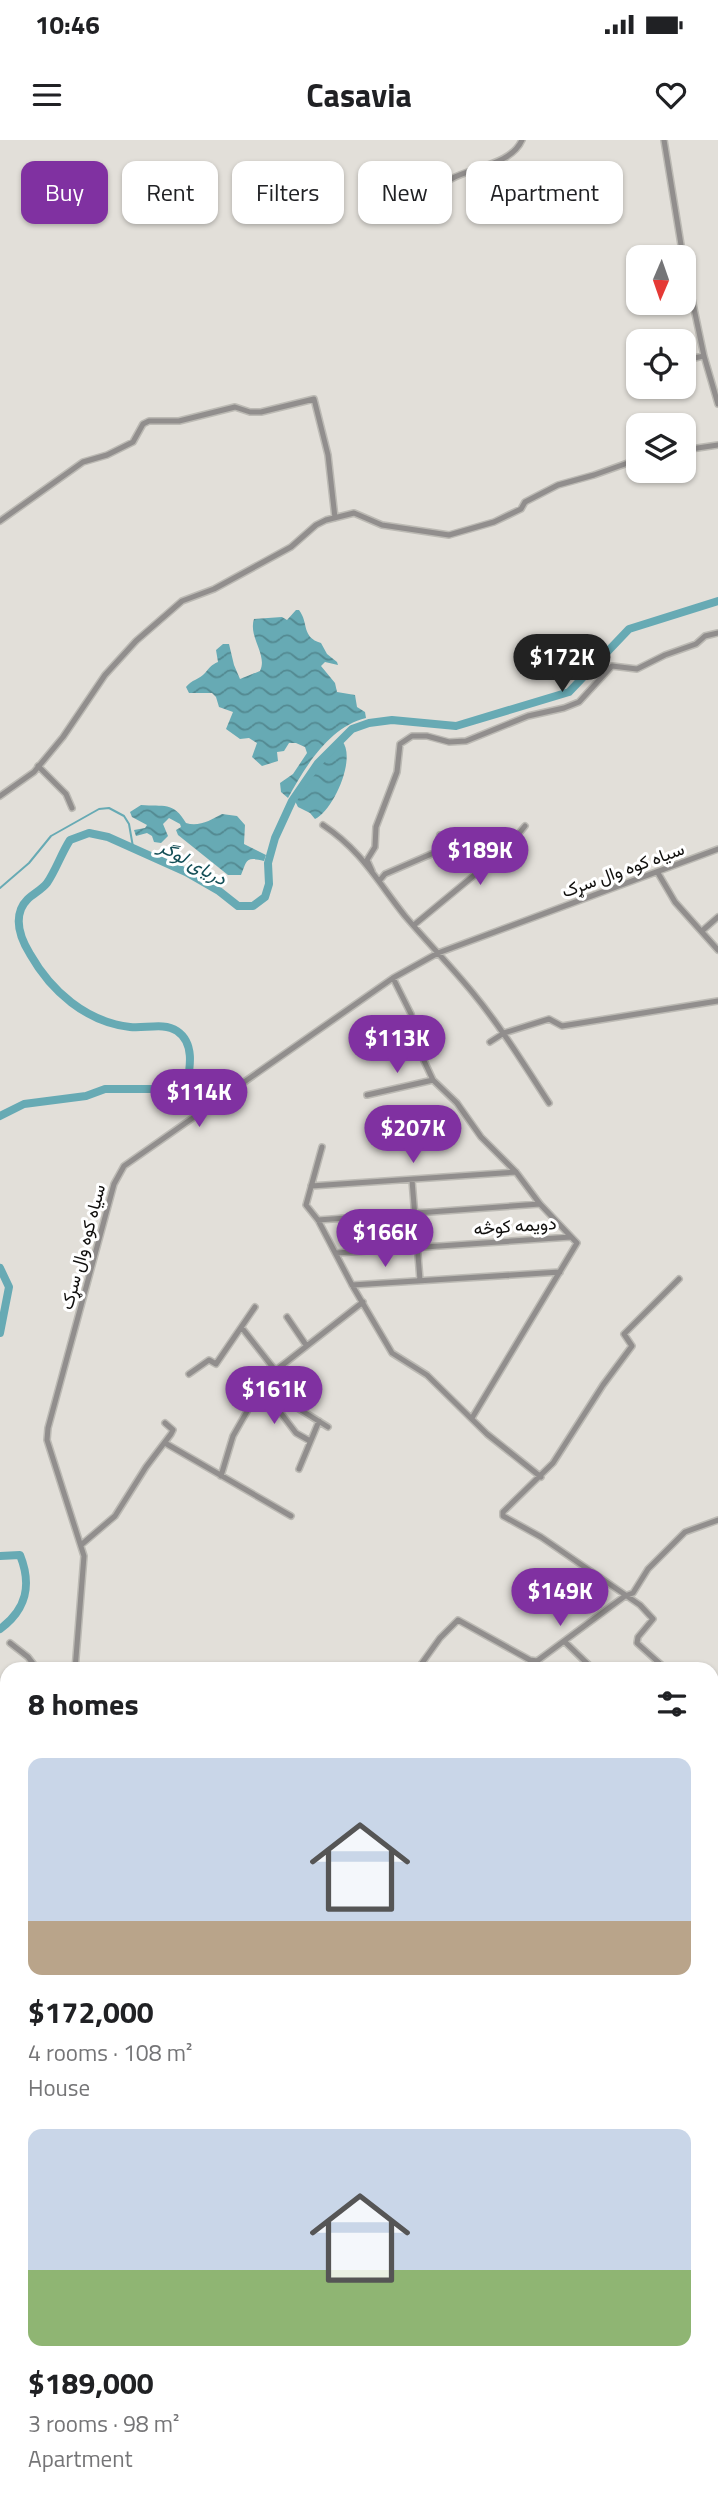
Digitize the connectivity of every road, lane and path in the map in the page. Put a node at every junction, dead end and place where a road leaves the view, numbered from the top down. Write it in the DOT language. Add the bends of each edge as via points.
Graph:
graph roads {
  1 [pos="522,140"];
  2 [pos="664,140"];
  3 [pos="452,179"];
  4 [pos="682,245"];
  5 [pos="696,315"];
  6 [pos="704,356"];
  7 [pos="696,358"];
  8 [pos="718,404"];
  9 [pos="718,445"];
  10 [pos="696,448"];
  11 [pos="626,464"];
  12 [pos="335,517"];
  13 [pos="0,521"];
  14 [pos="718,633"];
  15 [pos="38,766"];
  16 [pos="0,796"];
  17 [pos="72,808"];
  18 [pos="323,825"];
  19 [pos="525,826"];
  20 [pos="440,835"];
  21 [pos="718,849"];
  22 [pos="372,871"];
  23 [pos="658,873"];
  24 [pos="380,880"];
  25 [pos="718,917"];
  26 [pos="414,925"];
  27 [pos="702,930"];
  28 [pos="718,950"];
  29 [pos="438,953"];
  30 [pos="393,978"];
  31 [pos="718,1001"];
  32 [pos="503,1033"];
  33 [pos="490,1042"];
  34 [pos="433,1080"];
  35 [pos="368,1096"];
  36 [pos="550,1103"];
  37 [pos="322,1147"];
  38 [pos="516,1172"];
  39 [pos="412,1180"];
  40 [pos="311,1186"];
  41 [pos="540,1204"];
  42 [pos="416,1213"];
  43 [pos="318,1220"];
  44 [pos="571,1237"];
  45 [pos="418,1247"];
  46 [pos="336,1253"];
  47 [pos="560,1272"];
  48 [pos="679,1279"];
  49 [pos="420,1280"];
  50 [pos="352,1284"];
  51 [pos="363,1302"];
  52 [pos="255,1307"];
  53 [pos="287,1317"];
  54 [pos="242,1328"];
  55 [pos="306,1345"];
  56 [pos="273,1372"];
  57 [pos="189,1374"];
  58 [pos="261,1387"];
  59 [pos="472,1418"];
  60 [pos="319,1421"];
  61 [pos="165,1423"];
  62 [pos="328,1427"];
  63 [pos="310,1441"];
  64 [pos="165,1443"];
  65 [pos="299,1469"];
  66 [pos="221,1476"];
  67 [pos="541,1477"];
  68 [pos="291,1516"];
  69 [pos="718,1520"];
  70 [pos="81,1545"];
  71 [pos="625,1596"];
  72 [pos="565,1642"];
  73 [pos="10,1643"];
  74 [pos="32,1662"];
  75 [pos="76,1662"];
  76 [pos="424,1662"];
  77 [pos="586,1662"];
  78 [pos="657,1662"];
  1 -- 3 [label="street" via="506,156"];
  2 -- 4 [label="street"];
  5 -- 6 [label="street"];
  6 -- 7 [label="street"];
  6 -- 8 [label="street"];
  9 -- 10 [label="street"];
  11 -- 12 [label="street" via="558,485 494,522 449,535 382,525 354,513"];
  12 -- 13 [label="street" via="328,455 314,399 261,412 235,407 179,422 149,421 134,442 83,462"];
  12 -- 15 [label="street" via="316,525 291,547 182,601 105,674"];
  14 -- 22 [label="street" via="638,669 612,666 579,702 564,708 528,716 466,741 412,736 400,744 397,772 367,860"];
  15 -- 16 [label="street"];
  15 -- 17 [label="street" via="66,794"];
  18 -- 22 [label="street"];
  19 -- 26 [label="street" via="506,849"];
  20 -- 24 [label="street" via="436,852"];
  21 -- 23 [label="street, سیاه کوه وال سړک"];
  22 -- 24 [label="street"];
  23 -- 27 [label="street" via="675,902"];
  23 -- 29 [label="street, سیاه کوه وال سړک"];
  24 -- 26 [label="street"];
  25 -- 27 [label="street"];
  26 -- 29 [label="street"];
  27 -- 28 [label="street"];
  29 -- 30 [label="street, سیاه کوه وال سړک"];
  29 -- 32 [label="street"];
  30 -- 34 [label="street" via="411,1014"];
  30 -- 70 [label="street, سیاه کوه وال سړک" via="130,1161 118,1174 48,1429 47,1440"];
  31 -- 32 [label="street" via="572,1025 549,1020"];
  32 -- 33 [label="street"];
  32 -- 36 [label="street"];
  34 -- 35 [label="street"];
  34 -- 38 [label="street"];
  37 -- 40 [label="street"];
  38 -- 39 [label="street"];
  38 -- 41 [label="street"];
  39 -- 40 [label="street"];
  39 -- 42 [label="street"];
  40 -- 43 [label="street" via="306,1205"];
  41 -- 42 [label="street"];
  41 -- 44 [label="street"];
  42 -- 43 [label="street"];
  42 -- 45 [label="street"];
  43 -- 46 [label="street"];
  44 -- 45 [label="street, دویمه کوڅه"];
  44 -- 47 [label="street" via="577,1245"];
  45 -- 46 [label="street, دویمه کوڅه"];
  45 -- 49 [label="street"];
  46 -- 50 [label="street"];
  47 -- 49 [label="street"];
  47 -- 59 [label="street"];
  48 -- 67 [label="street" via="624,1334 632,1346"];
  49 -- 50 [label="street"];
  50 -- 51 [label="street"];
  51 -- 55 [label="street"];
  51 -- 59 [label="street" via="392,1353 427,1375"];
  52 -- 54 [label="street"];
  53 -- 55 [label="street"];
  54 -- 56 [label="street"];
  54 -- 57 [label="street" via="216,1364 209,1360"];
  55 -- 56 [label="street"];
  56 -- 58 [label="street"];
  56 -- 60 [label="street" via="296,1407"];
  58 -- 63 [label="street" via="296,1433"];
  58 -- 66 [label="street" via="233,1436"];
  59 -- 67 [label="street"];
  60 -- 62 [label="street"];
  60 -- 63 [label="street"];
  61 -- 64 [label="street" via="173,1430"];
  63 -- 65 [label="street"];
  64 -- 66 [label="street"];
  64 -- 70 [label="street" via="115,1516"];
  66 -- 68 [label="street"];
  67 -- 71 [label="street" via="503,1516"];
  69 -- 71 [label="street" via="685,1532 648,1569 633,1593"];
  70 -- 75 [label="street, سیاه کوه وال سړک" via="84,1569"];
  71 -- 72 [label="street"];
  71 -- 78 [label="street" via="653,1619 638,1637 639,1647"];
  72 -- 76 [label="street" via="537,1661 530,1660 458,1620"];
  72 -- 77 [label="street"];
  73 -- 74 [label="street"];
}
